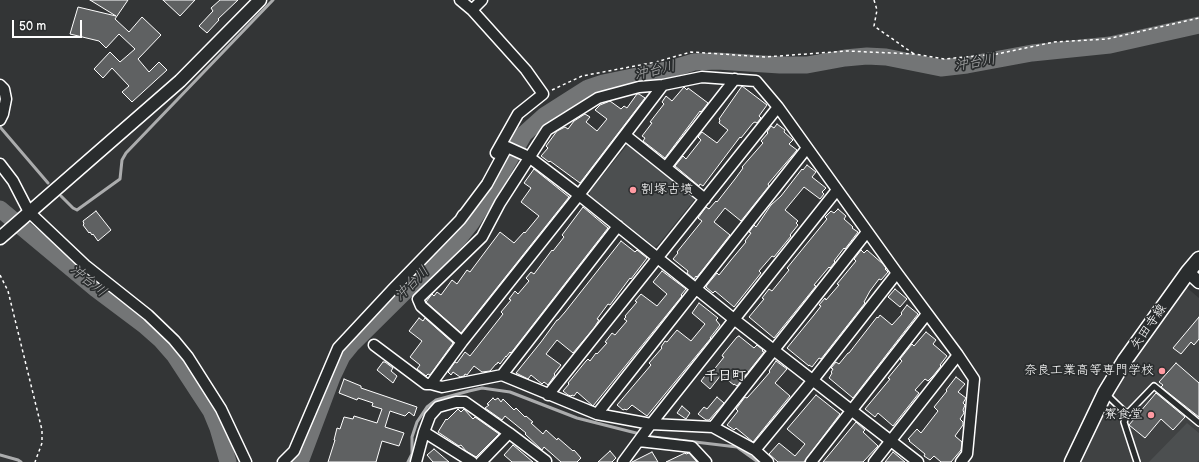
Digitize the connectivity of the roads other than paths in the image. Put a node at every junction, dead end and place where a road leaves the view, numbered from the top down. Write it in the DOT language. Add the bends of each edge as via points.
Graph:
graph roads {
  1 [pos="260,0"];
  2 [pos="460,0"];
  3 [pos="482,0"];
  4 [pos="472,10"];
  5 [pos="735,79"];
  6 [pos="663,84"];
  7 [pos="0,85"];
  8 [pos="778,107"];
  9 [pos="0,120"];
  10 [pos="625,135"];
  11 [pos="807,148"];
  12 [pos="526,156"];
  13 [pos="0,164"];
  14 [pos="666,167"];
  15 [pos="837,190"];
  16 [pos="579,195"];
  17 [pos="705,199"];
  18 [pos="29,212"];
  19 [pos="460,220"];
  20 [pos="618,226"];
  21 [pos="867,232"];
  22 [pos="0,238"];
  23 [pos="658,258"];
  24 [pos="1199,259"];
  25 [pos="1188,272"];
  26 [pos="897,273"];
  27 [pos="1199,282"];
  28 [pos="696,289"];
  29 [pos="927,314"];
  30 [pos="735,320"];
  31 [pos="462,342"];
  32 [pos="374,345"];
  33 [pos="774,350"];
  34 [pos="958,356"];
  35 [pos="502,376"];
  36 [pos="813,380"];
  37 [pos="431,384"];
  38 [pos="442,387"];
  39 [pos="1105,393"];
  40 [pos="548,395"];
  41 [pos="446,404"];
  42 [pos="851,410"];
  43 [pos="597,414"];
  44 [pos="1127,414"];
  45 [pos="651,424"];
  46 [pos="1199,424"];
  47 [pos="712,427"];
  48 [pos="424,432"];
  49 [pos="509,433"];
  50 [pos="639,441"];
  51 [pos="890,441"];
  52 [pos="755,450"];
  53 [pos="246,462"];
  54 [pos="283,462"];
  55 [pos="416,462"];
  56 [pos="472,462"];
  57 [pos="481,462"];
  58 [pos="545,462"];
  59 [pos="624,462"];
  60 [pos="706,462"];
  61 [pos="768,462"];
  62 [pos="811,462"];
  63 [pos="874,462"];
  64 [pos="918,462"];
  65 [pos="961,462"];
  66 [pos="1072,462"];
  67 [pos="1137,462"];
  1 -- 18 [label="street" via="180,81"];
  2 -- 4 [label="street"];
  3 -- 4 [label="street"];
  4 -- 19 [label="street" via="526,70 543,94 518,114"];
  5 -- 6 [label="street" via="702,77"];
  5 -- 8 [label="street" via="756,80"];
  5 -- 14 [label="street"];
  6 -- 10 [label="street"];
  6 -- 12 [label="street" via="639,87 598,98 547,130"];
  7 -- 9 [label="street" via="6,99"];
  8 -- 11 [label="street"];
  8 -- 17 [label="street"];
  10 -- 14 [label="street"];
  10 -- 16 [label="street"];
  11 -- 15 [label="street"];
  11 -- 28 [label="street"];
  12 -- 16 [label="street"];
  12 -- 19 [label="street" via="507,147 487,184"];
  12 -- 31 [label="street" via="482,237 418,299 421,306"];
  13 -- 18 [label="street" via="13,180"];
  14 -- 17 [label="street"];
  15 -- 21 [label="street"];
  15 -- 30 [label="street"];
  16 -- 20 [label="street"];
  16 -- 31 [label="street"];
  17 -- 23 [label="street"];
  18 -- 22 [label="street"];
  18 -- 53 [label="street" via="85,265 148,315 174,340 188,357 221,409"];
  19 -- 54 [label="street" via="338,348 294,451"];
  20 -- 23 [label="street"];
  20 -- 35 [label="street"];
  21 -- 26 [label="street"];
  21 -- 33 [label="street"];
  23 -- 28 [label="street"];
  23 -- 40 [label="street"];
  24 -- 25 [label="main road, 矢田寺線"];
  25 -- 27 [label="street"];
  25 -- 39 [label="main road, 矢田寺線" via="1125,360"];
  26 -- 29 [label="street"];
  26 -- 36 [label="street"];
  28 -- 30 [label="street"];
  28 -- 43 [label="street"];
  29 -- 34 [label="street"];
  29 -- 42 [label="street"];
  30 -- 33 [label="street"];
  30 -- 45 [label="street"];
  31 -- 37 [label="street"];
  32 -- 37 [label="street" via="426,384"];
  33 -- 36 [label="street"];
  33 -- 47 [label="street"];
  34 -- 51 [label="street"];
  34 -- 65 [label="street" via="974,379 967,454"];
  35 -- 38 [label="street"];
  35 -- 40 [label="street"];
  36 -- 42 [label="street"];
  36 -- 52 [label="street"];
  37 -- 38 [label="street"];
  38 -- 41 [label="street"];
  39 -- 44 [label="lane"];
  39 -- 66 [label="main road, 矢田寺線"];
  40 -- 43 [label="street"];
  41 -- 48 [label="street" via="438,407 430,416"];
  41 -- 49 [label="street" via="465,402"];
  42 -- 51 [label="street"];
  42 -- 62 [label="street"];
  43 -- 45 [label="street"];
  44 -- 46 [label="lane" via="1154,386"];
  44 -- 67 [label="lane" via="1124,422"];
  45 -- 47 [label="street"];
  45 -- 50 [label="street"];
  47 -- 52 [label="street"];
  48 -- 55 [label="street"];
  48 -- 56 [label="street"];
  49 -- 57 [label="street"];
  49 -- 58 [label="street"];
  50 -- 59 [label="street"];
  50 -- 60 [label="street" via="692,447"];
  51 -- 63 [label="street"];
  51 -- 64 [label="street"];
  52 -- 61 [label="street"];
}
